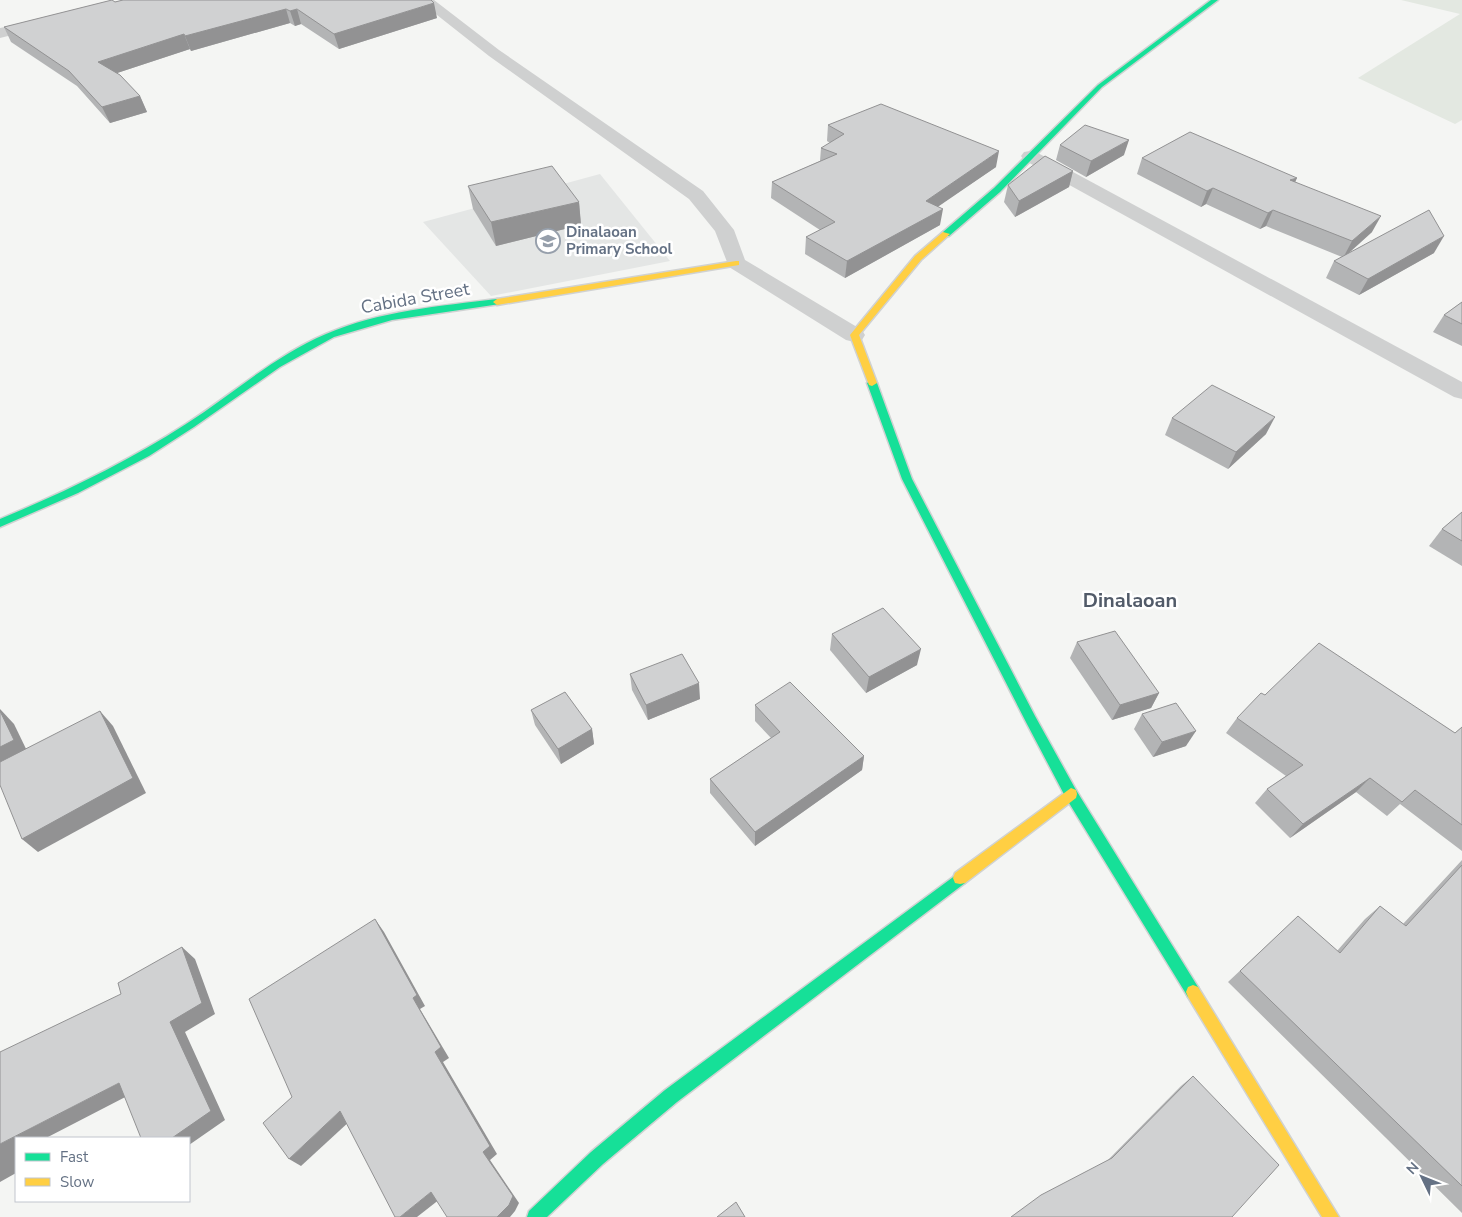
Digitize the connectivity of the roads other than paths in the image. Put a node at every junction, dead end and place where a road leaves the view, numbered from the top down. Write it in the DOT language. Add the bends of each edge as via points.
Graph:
graph roads {
  1 [pos="425,0"];
  2 [pos="1215,0"];
  3 [pos="58,20"];
  4 [pos="0,32"];
  5 [pos="1030,156"];
  6 [pos="736,262"];
  7 [pos="854,335"];
  8 [pos="1462,392"];
  9 [pos="0,523"];
  10 [pos="1071,794"];
  11 [pos="536,1217"];
  12 [pos="1331,1217"];
  1 -- 6 [label="street" via="494,53 696,195 724,230"];
  2 -- 5 [label="street" via="1100,86"];
  3 -- 4 [label="street"];
  5 -- 7 [label="street" via="997,190 918,258"];
  5 -- 8 [label="street"];
  6 -- 7 [label="street"];
  6 -- 9 [label="street, Cabida Street" via="509,301 409,313 358,324 283,361 111,474"];
  7 -- 10 [label="street" via="907,478"];
  10 -- 11 [label="street" via="671,1096 597,1158"];
  10 -- 12 [label="street"];
}
